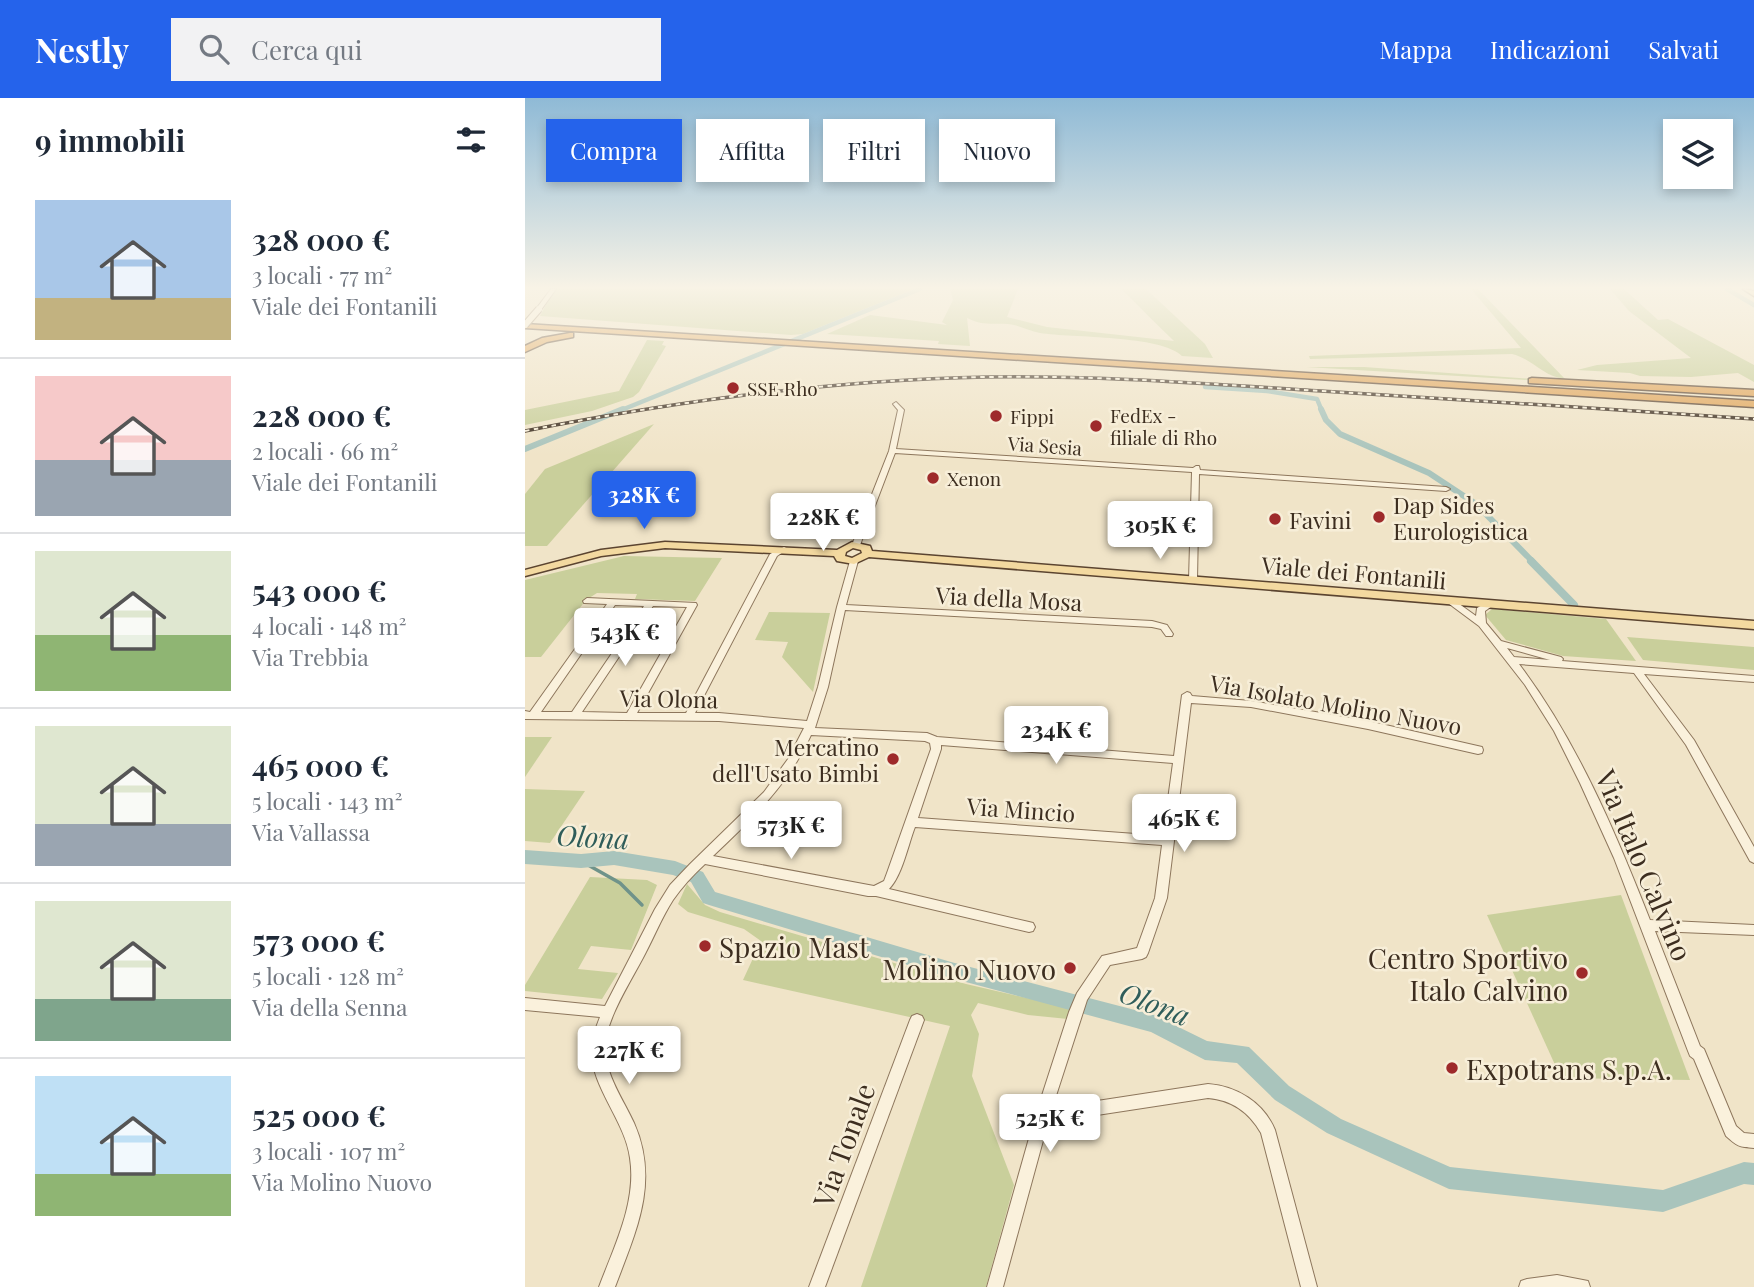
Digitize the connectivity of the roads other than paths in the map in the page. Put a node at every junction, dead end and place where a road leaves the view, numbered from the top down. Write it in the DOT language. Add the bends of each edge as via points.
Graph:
graph roads {
  1 [pos="858,344"];
  2 [pos="864,344"];
  3 [pos="1754,396"];
  4 [pos="895,404"];
  5 [pos="1754,404"];
  6 [pos="892,452"];
  7 [pos="1196,470"];
  8 [pos="1446,489"];
  9 [pos="856,545"];
  10 [pos="776,550"];
  11 [pos="839,553"];
  12 [pos="867,554"];
  13 [pos="854,561"];
  14 [pos="525,573"];
  15 [pos="1193,580"];
  16 [pos="587,601"];
  17 [pos="1451,601"];
  18 [pos="613,602"];
  19 [pos="650,604"];
  20 [pos="1491,604"];
  21 [pos="841,607"];
  22 [pos="1482,624"];
  23 [pos="1754,625"];
  24 [pos="1169,634"];
  25 [pos="1497,643"];
  26 [pos="1511,660"];
  27 [pos="1571,663"];
  28 [pos="1636,669"];
  29 [pos="1753,682"];
  30 [pos="529,715"];
  31 [pos="574,716"];
  32 [pos="630,716"];
  33 [pos="689,716"];
  34 [pos="811,728"];
  35 [pos="935,741"];
  36 [pos="1478,750"];
  37 [pos="1178,760"];
  38 [pos="911,822"];
  39 [pos="1169,841"];
  40 [pos="1754,858"];
  41 [pos="699,862"];
  42 [pos="876,891"];
  43 [pos="1646,925"];
  44 [pos="1029,927"];
  45 [pos="1754,930"];
  46 [pos="525,1004"];
  47 [pos="608,1012"];
  48 [pos="917,1020"];
  49 [pos="1045,1107"];
  50 [pos="1754,1141"];
  51 [pos="607,1287"];
  52 [pos="817,1287"];
  53 [pos="995,1287"];
  54 [pos="1309,1287"];
  55 [pos="1527,1287"];
  56 [pos="1582,1287"];
  1 -- 5 [label="highway"];
  2 -- 3 [label="highway"];
  4 -- 6 [label="street" via="901,410"];
  6 -- 7 [label="street, Via Sesia"];
  6 -- 9 [label="street"];
  7 -- 8 [label="street, Via Sesia"];
  7 -- 15 [label="street"];
  9 -- 11 [label="main road"];
  9 -- 12 [label="main road" via="866,548"];
  10 -- 11 [label="main road"];
  10 -- 14 [label="main road" via="650,546 601,553"];
  10 -- 33 [label="street"];
  11 -- 13 [label="main road" via="843,560"];
  12 -- 13 [label="main road"];
  12 -- 15 [label="main road, Viale dei Fontanili"];
  13 -- 21 [label="street"];
  15 -- 17 [label="main road, Viale dei Fontanili"];
  16 -- 18 [label="street"];
  17 -- 20 [label="main road, Viale dei Fontanili"];
  17 -- 22 [label="street, Via Italo Calvino"];
  18 -- 19 [label="street"];
  18 -- 30 [label="street"];
  19 -- 31 [label="street"];
  19 -- 32 [label="street" via="694,605"];
  20 -- 22 [label="street" via="1480,610"];
  20 -- 23 [label="main road, Viale dei Fontanili"];
  21 -- 24 [label="street, Via della Mosa" via="1157,625 1167,628"];
  21 -- 34 [label="street"];
  22 -- 25 [label="street, Via Italo Calvino"];
  25 -- 26 [label="street, Via Italo Calvino"];
  25 -- 27 [label="street"];
  26 -- 27 [label="street"];
  26 -- 43 [label="street, Via Italo Calvino" via="1566,743"];
  27 -- 28 [label="street"];
  28 -- 29 [label="street"];
  28 -- 40 [label="street" via="1690,743"];
  30 -- 31 [label="street, Via Olona"];
  31 -- 32 [label="street, Via Olona"];
  32 -- 33 [label="street, Via Olona"];
  33 -- 34 [label="street, Via Olona"];
  34 -- 35 [label="street, Via Olona"];
  34 -- 41 [label="street" via="779,780 750,815"];
  35 -- 37 [label="street, Via Olona"];
  35 -- 38 [label="street"];
  36 -- 37 [label="street, Via Isolato Molino Nuovo" via="1368,725 1187,697"];
  37 -- 39 [label="street"];
  38 -- 39 [label="street, Via Mincio"];
  38 -- 42 [label="street" via="891,880"];
  39 -- 49 [label="street" via="1161,898 1144,950 1139,955 1106,960 1082,997"];
  41 -- 42 [label="street"];
  41 -- 47 [label="street" via="665,904"];
  42 -- 44 [label="street"];
  43 -- 45 [label="street"];
  43 -- 50 [label="street, Via Italo Calvino" via="1731,1131 1737,1138"];
  46 -- 47 [label="street"];
  47 -- 51 [label="street" via="597,1054 634,1135 639,1161 628,1231"];
  48 -- 52 [label="street, Via Tonale"];
  49 -- 53 [label="street"];
  49 -- 54 [label="street" via="1071,1112 1208,1091 1247,1105 1262,1117 1268,1130"];
  55 -- 56 [label="street" via="1549,1283"];
}
